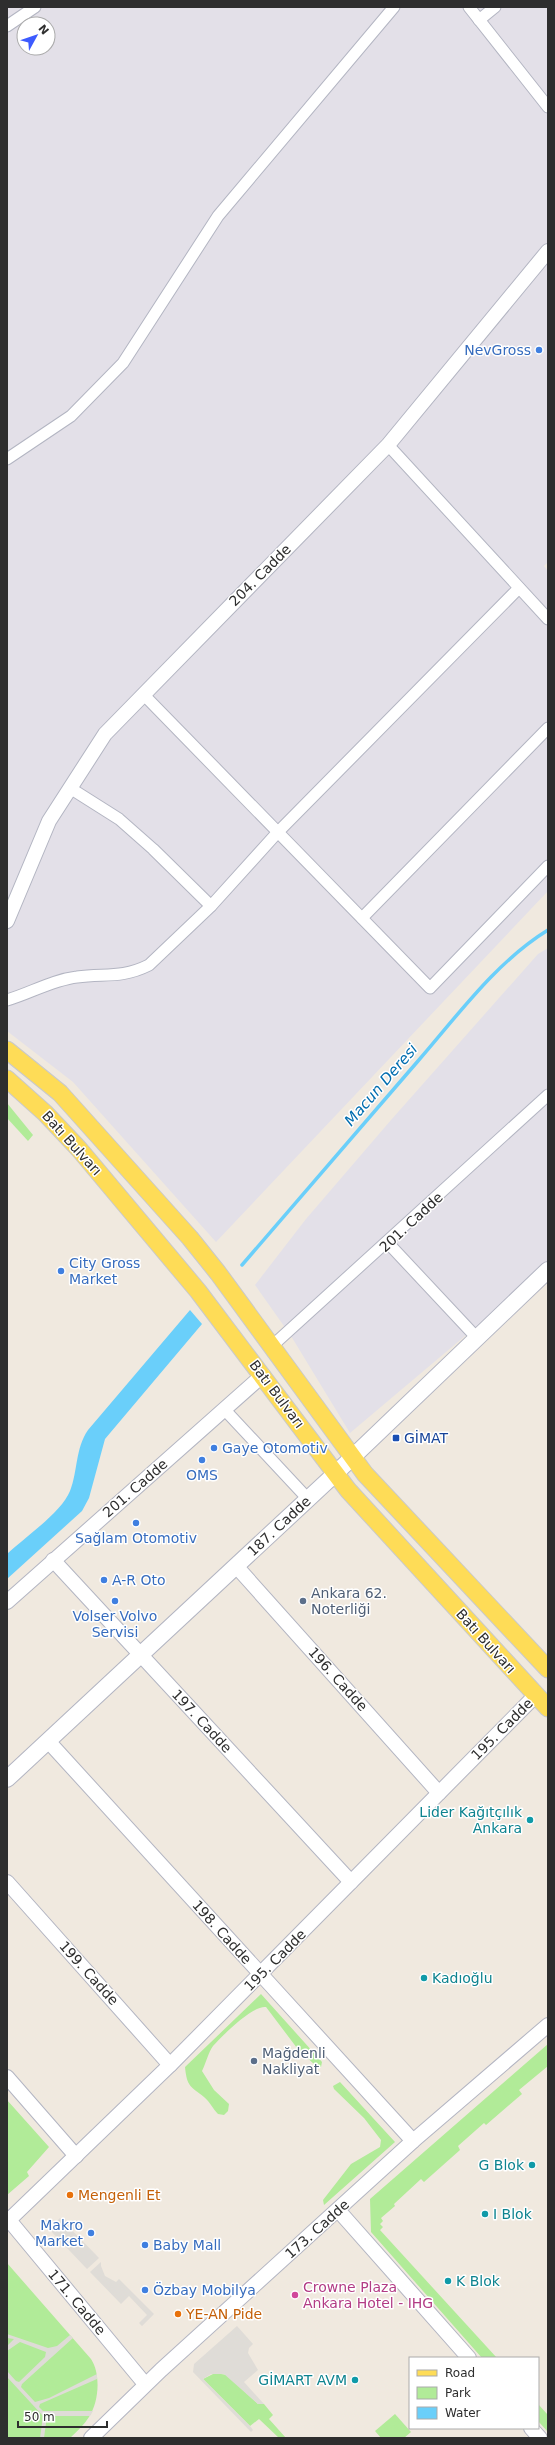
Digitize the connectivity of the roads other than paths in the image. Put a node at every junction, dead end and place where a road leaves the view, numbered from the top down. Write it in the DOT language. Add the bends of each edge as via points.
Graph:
graph roads {
  1 [pos="35,7"];
  2 [pos="394,7"];
  3 [pos="469,7"];
  4 [pos="495,7"];
  5 [pos="479,20"];
  6 [pos="7,26"];
  7 [pos="548,107"];
  8 [pos="548,251"];
  9 [pos="388,444"];
  10 [pos="7,459"];
  11 [pos="519,588"];
  12 [pos="548,619"];
  13 [pos="143,694"];
  14 [pos="548,728"];
  15 [pos="70,788"];
  16 [pos="277,833"];
  17 [pos="548,866"];
  18 [pos="211,906"];
  19 [pos="362,918"];
  20 [pos="7,921"];
  21 [pos="7,1000"];
  22 [pos="7,1050"];
  23 [pos="7,1079"];
  24 [pos="548,1095"];
  25 [pos="388,1243"];
  26 [pos="548,1270"];
  27 [pos="477,1338"];
  28 [pos="272,1346"];
  29 [pos="263,1375"];
  30 [pos="224,1409"];
  31 [pos="353,1457"];
  32 [pos="336,1473"];
  33 [pos="308,1499"];
  34 [pos="53,1560"];
  35 [pos="236,1566"];
  36 [pos="7,1602"];
  37 [pos="141,1654"];
  38 [pos="548,1669"];
  39 [pos="536,1695"];
  40 [pos="548,1708"];
  41 [pos="48,1741"];
  42 [pos="7,1778"];
  43 [pos="439,1793"];
  44 [pos="7,1882"];
  45 [pos="351,1882"];
  46 [pos="261,1974"];
  47 [pos="548,2025"];
  48 [pos="170,2065"];
  49 [pos="7,2077"];
  50 [pos="413,2141"];
  51 [pos="76,2156"];
  52 [pos="338,2210"];
  53 [pos="9,2220"];
  54 [pos="468,2357"];
  55 [pos="145,2384"];
  56 [pos="532,2429"];
  57 [pos="91,2438"];
  58 [pos="540,2438"];
  1 -- 6 [label="street"];
  2 -- 10 [label="street" via="218,216 123,363 71,416"];
  3 -- 5 [label="street"];
  4 -- 5 [label="street"];
  5 -- 7 [label="street"];
  8 -- 9 [label="street, 204. Cadde"];
  9 -- 11 [label="street"];
  9 -- 13 [label="street, 204. Cadde"];
  11 -- 12 [label="street"];
  11 -- 16 [label="street"];
  13 -- 15 [label="street, 204. Cadde" via="105,734"];
  13 -- 16 [label="street"];
  14 -- 19 [label="street"];
  15 -- 18 [label="street" via="136,834"];
  15 -- 20 [label="street, 204. Cadde" via="49,821"];
  16 -- 18 [label="street"];
  16 -- 19 [label="street"];
  17 -- 19 [label="street" via="430,988"];
  18 -- 21 [label="street" via="149,965 111,976 78,976"];
  22 -- 28 [label="main road, Batı Bulvarı" via="60,1093 87,1121 190,1238"];
  23 -- 29 [label="main road, Batı Bulvarı" via="45,1113 79,1149 198,1291"];
  24 -- 25 [label="street, 201. Cadde"];
  25 -- 27 [label="street"];
  25 -- 28 [label="street, 201. Cadde"];
  26 -- 27 [label="main road, 187. Cadde"];
  27 -- 31 [label="main road, 187. Cadde"];
  28 -- 31 [label="main road, Batı Bulvarı"];
  29 -- 30 [label="street, 201. Cadde"];
  29 -- 32 [label="main road, Batı Bulvarı"];
  30 -- 33 [label="street"];
  30 -- 34 [label="street, 201. Cadde"];
  31 -- 32 [label="main road, 187. Cadde"];
  31 -- 38 [label="main road, Batı Bulvarı" via="365,1474"];
  32 -- 33 [label="main road, 187. Cadde"];
  32 -- 39 [label="main road, Batı Bulvarı" via="348,1490"];
  33 -- 35 [label="main road, 187. Cadde"];
  34 -- 36 [label="street, 201. Cadde"];
  34 -- 37 [label="street, 197. Cadde"];
  35 -- 37 [label="main road, 187. Cadde"];
  35 -- 43 [label="street, 196. Cadde"];
  37 -- 41 [label="main road, 187. Cadde"];
  37 -- 45 [label="street, 197. Cadde"];
  39 -- 40 [label="main road, Batı Bulvarı"];
  39 -- 43 [label="street, 195. Cadde"];
  41 -- 42 [label="main road, 187. Cadde"];
  41 -- 46 [label="street, 198. Cadde"];
  43 -- 45 [label="street, 195. Cadde"];
  44 -- 48 [label="street, 199. Cadde"];
  45 -- 46 [label="street, 195. Cadde"];
  46 -- 48 [label="street, 195. Cadde"];
  46 -- 50 [label="street, 198. Cadde"];
  47 -- 50 [label="street, 173. Cadde"];
  48 -- 51 [label="street, 195. Cadde"];
  49 -- 51 [label="street"];
  50 -- 52 [label="street, 173. Cadde"];
  51 -- 53 [label="street, 195. Cadde"];
  52 -- 54 [label="street"];
  52 -- 55 [label="street, 173. Cadde"];
  53 -- 55 [label="street, 171. Cadde"];
  55 -- 57 [label="street, 173. Cadde"];
  56 -- 58 [label="street"];
}
